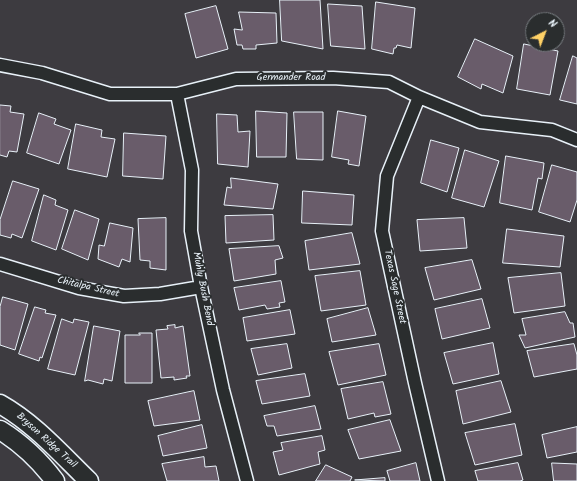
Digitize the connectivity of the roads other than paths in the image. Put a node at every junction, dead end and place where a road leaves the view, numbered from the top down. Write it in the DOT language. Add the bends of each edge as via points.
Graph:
graph roads {
  1 [pos="0,65"];
  2 [pos="177,94"];
  3 [pos="419,96"];
  4 [pos="577,140"];
  5 [pos="0,264"];
  6 [pos="201,287"];
  7 [pos="0,404"];
  8 [pos="0,430"];
  9 [pos="55,481"];
  10 [pos="89,481"];
  11 [pos="247,481"];
  12 [pos="438,481"];
  1 -- 2 [label="street, Germander Road" via="42,73 110,94"];
  2 -- 3 [label="street, Germander Road" via="236,78 333,78 389,82"];
  2 -- 6 [label="street, Muhly Bush Bend" via="192,170 191,231"];
  3 -- 4 [label="street, Germander Road" via="480,122 552,130"];
  3 -- 12 [label="street, Texas Sage Street" via="387,176 382,231"];
  5 -- 6 [label="street, Chitalpa Street" via="79,288 124,296 160,294"];
  6 -- 11 [label="street, Muhly Bush Bend" via="223,390"];
  7 -- 10 [label="street, Bryson Ridge Trail" via="30,424"];
  8 -- 9 [label="street, Bryson Ridge Trail" via="23,447"];
}
